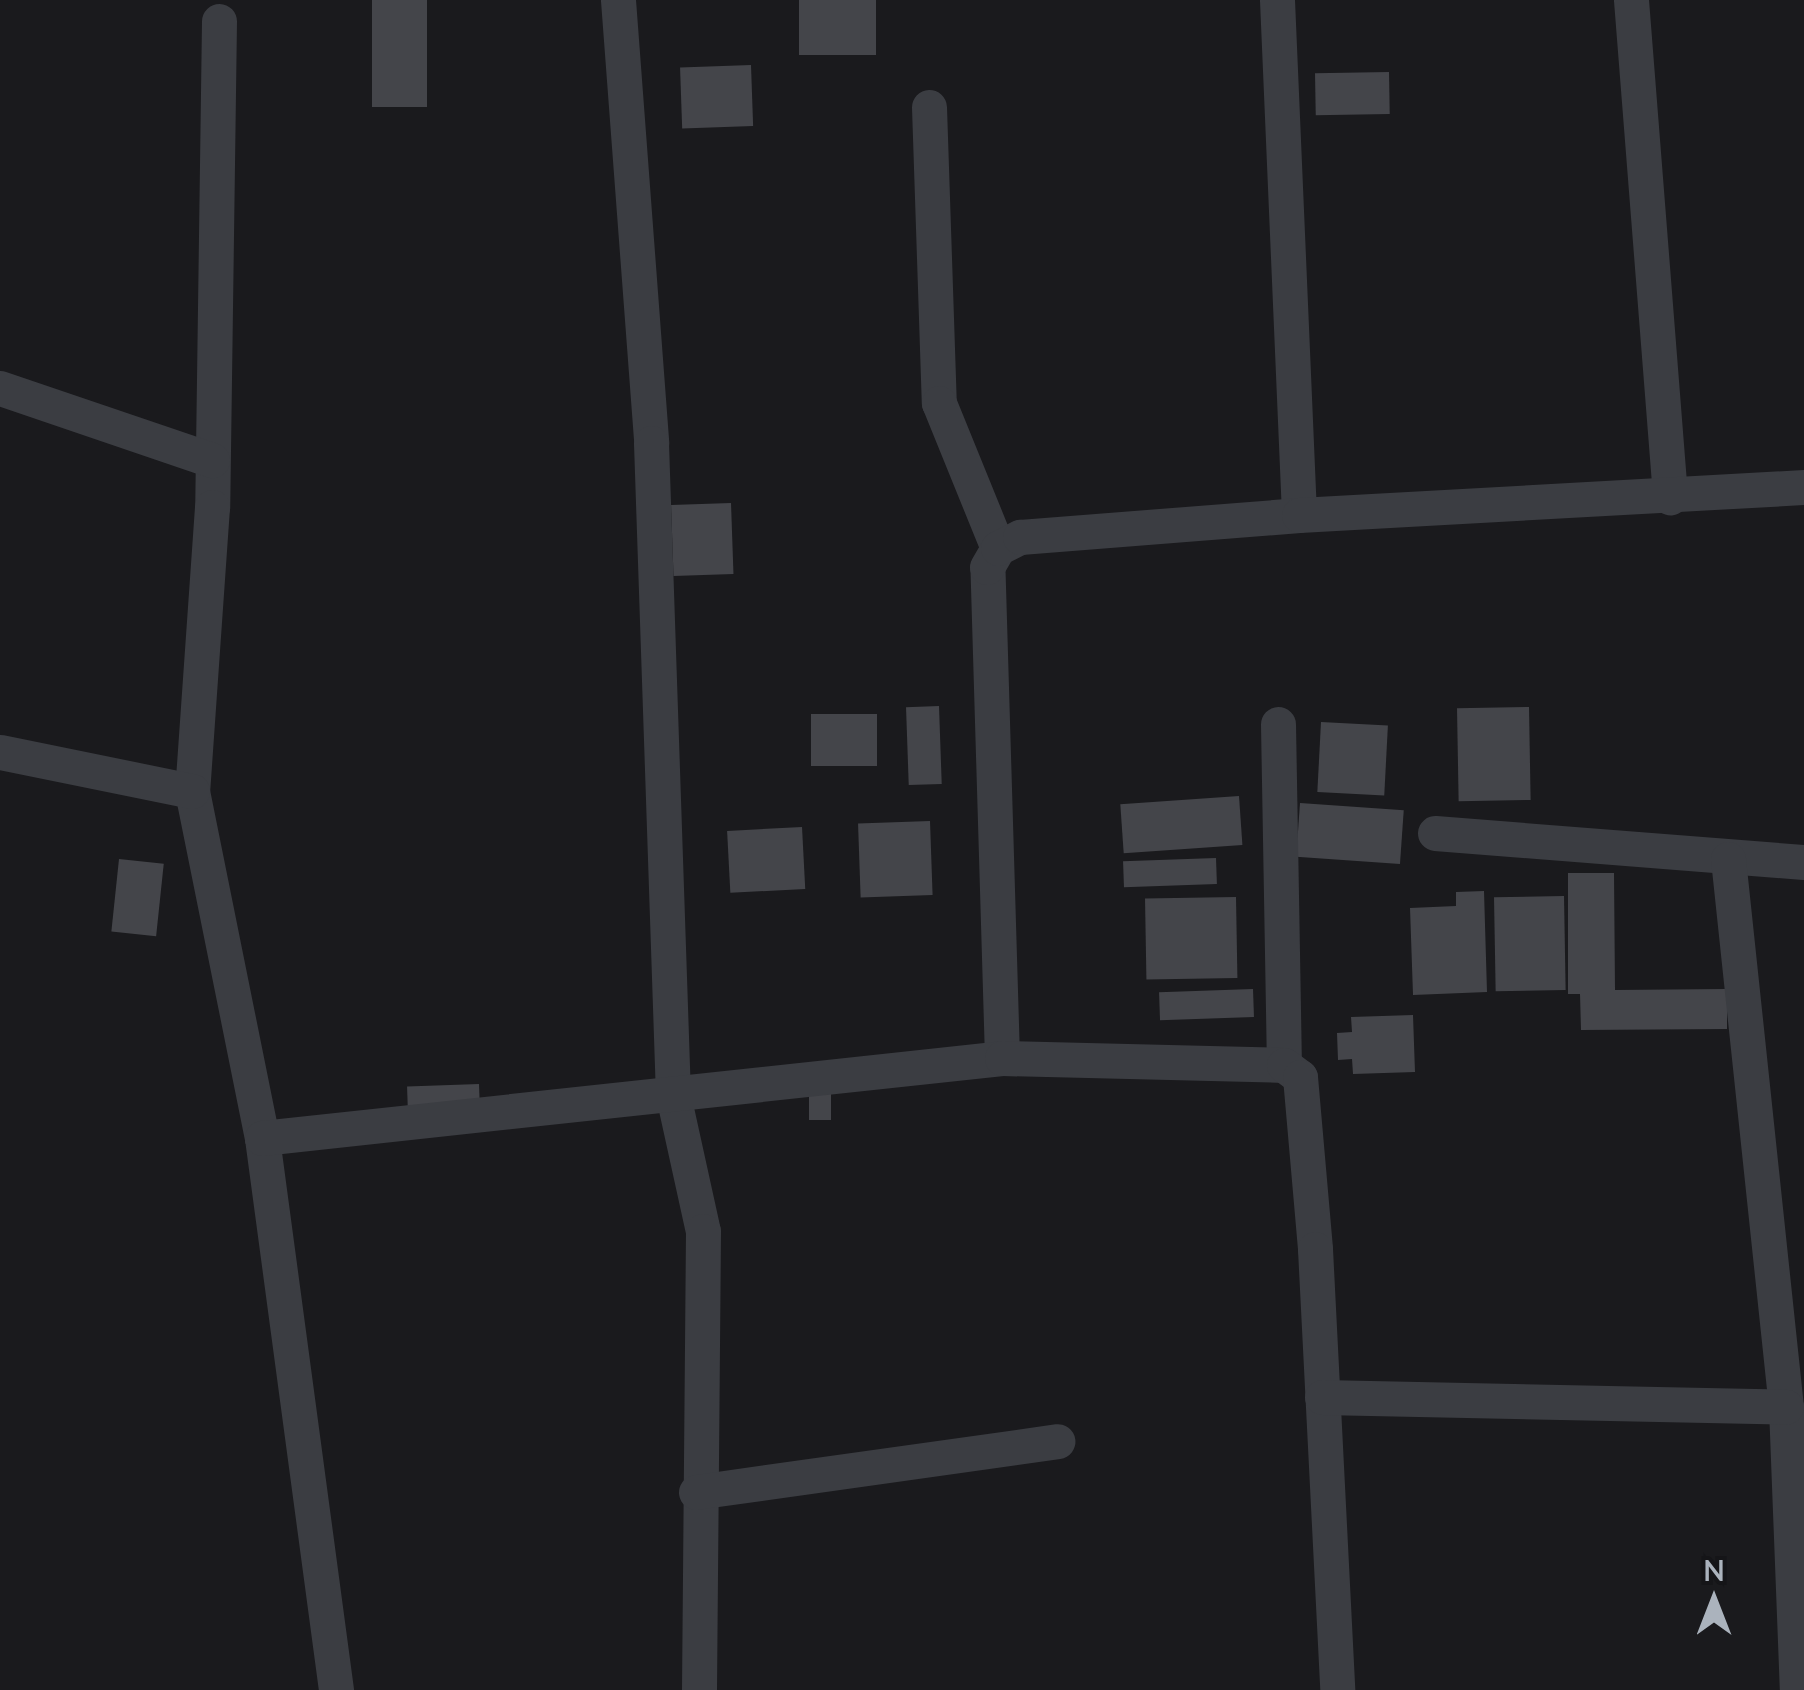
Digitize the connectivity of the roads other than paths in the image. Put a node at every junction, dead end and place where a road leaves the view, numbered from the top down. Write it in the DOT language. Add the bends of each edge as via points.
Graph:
graph roads {
  1 [pos="618,0"];
  2 [pos="1277,0"];
  3 [pos="1631,0"];
  4 [pos="219,20"];
  5 [pos="929,106"];
  6 [pos="0,388"];
  7 [pos="212,460"];
  8 [pos="1804,487"];
  9 [pos="1670,497"];
  10 [pos="1299,515"];
  11 [pos="998,548"];
  12 [pos="1278,724"];
  13 [pos="0,752"];
  14 [pos="192,791"];
  15 [pos="1434,833"];
  16 [pos="1728,860"];
  17 [pos="1804,862"];
  18 [pos="1002,1058"];
  19 [pos="1284,1065"];
  20 [pos="673,1095"];
  21 [pos="262,1138"];
  22 [pos="1322,1397"];
  23 [pos="1786,1407"];
  24 [pos="1057,1441"];
  25 [pos="696,1492"];
  26 [pos="336,1690"];
  27 [pos="699,1690"];
  28 [pos="1337,1690"];
  29 [pos="1797,1690"];
  1 -- 20 [label="street" via="651,444"];
  2 -- 10 [label="street"];
  3 -- 9 [label="street"];
  4 -- 7 [label="street"];
  5 -- 11 [label="street" via="939,402"];
  6 -- 7 [label="street"];
  7 -- 14 [label="street"];
  8 -- 9 [label="street"];
  9 -- 10 [label="street"];
  10 -- 11 [label="street" via="1020,536"];
  11 -- 18 [label="street" via="987,567"];
  12 -- 19 [label="street"];
  13 -- 14 [label="street"];
  14 -- 21 [label="street"];
  15 -- 16 [label="street"];
  16 -- 17 [label="street"];
  16 -- 23 [label="street"];
  18 -- 19 [label="street"];
  18 -- 20 [label="street"];
  19 -- 22 [label="street" via="1300,1077"];
  20 -- 21 [label="street"];
  20 -- 25 [label="street" via="703,1231"];
  21 -- 26 [label="street"];
  22 -- 23 [label="street"];
  22 -- 28 [label="street"];
  23 -- 29 [label="street"];
  24 -- 25 [label="street"];
  25 -- 27 [label="street"];
}
